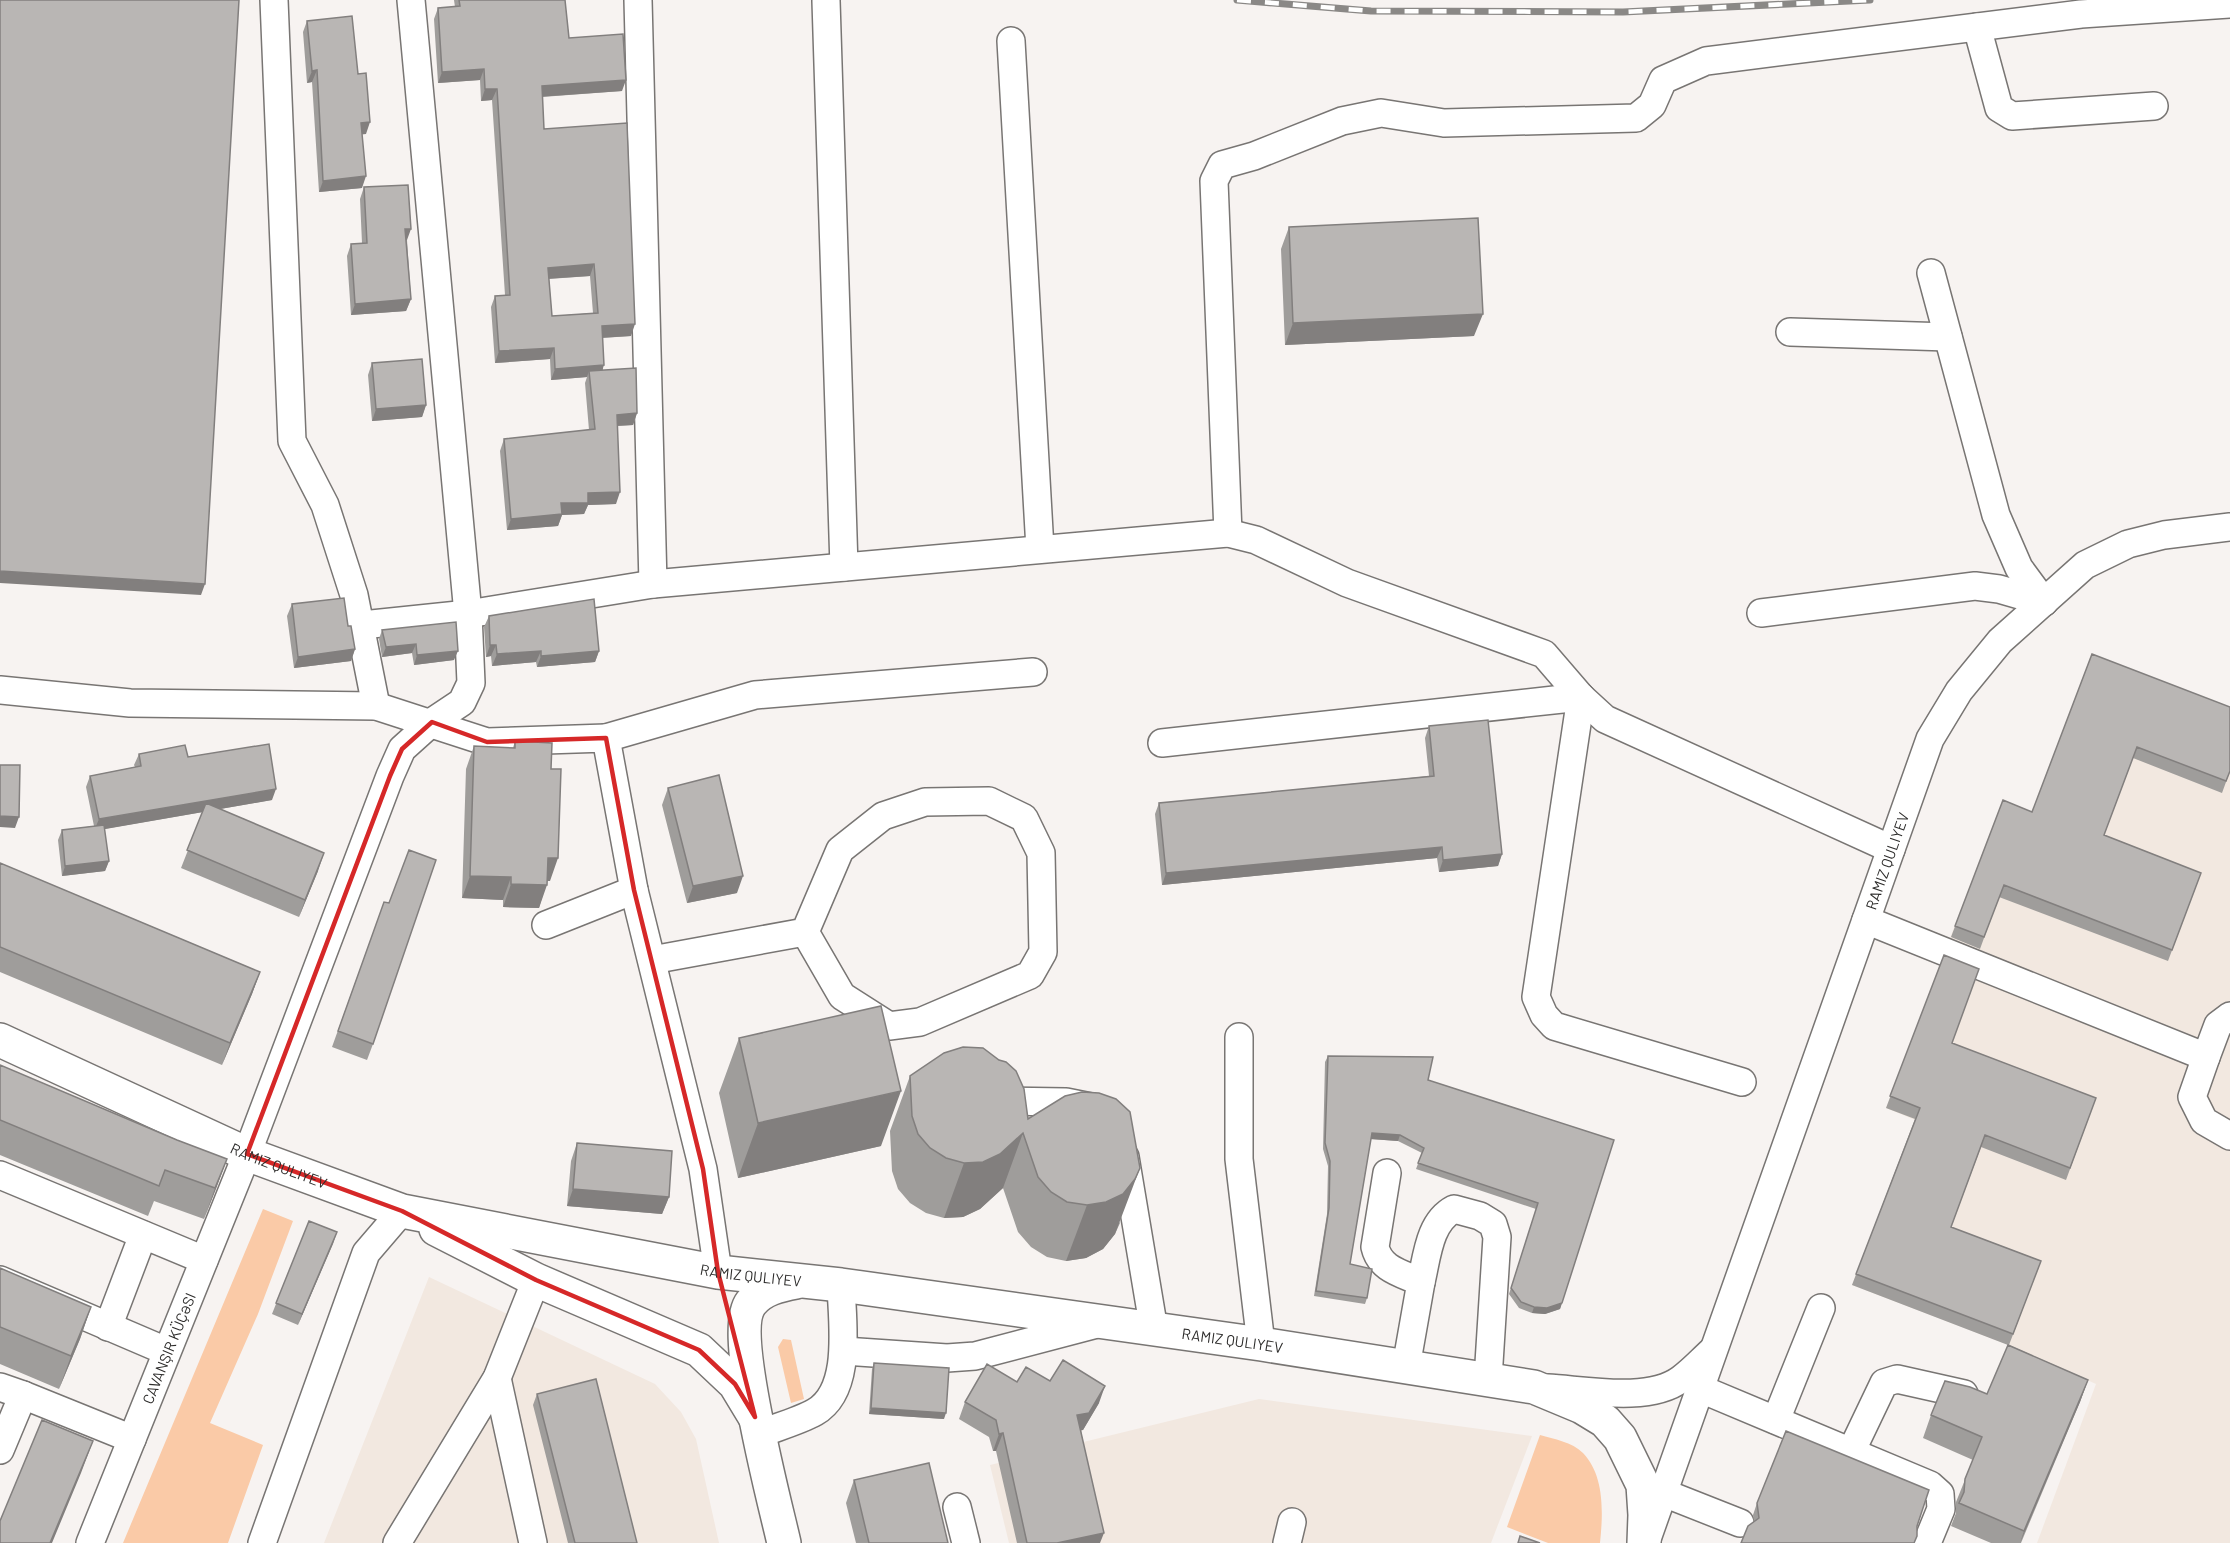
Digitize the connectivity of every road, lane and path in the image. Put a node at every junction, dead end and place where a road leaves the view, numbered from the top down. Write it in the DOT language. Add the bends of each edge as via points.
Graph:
graph roads {
  1 [pos="274,0"];
  2 [pos="411,0"];
  3 [pos="638,0"];
  4 [pos="826,1"];
  5 [pos="2230,4"];
  6 [pos="1977,27"];
  7 [pos="1011,41"];
  8 [pos="2154,106"];
  9 [pos="1931,273"];
  10 [pos="1790,332"];
  11 [pos="1948,337"];
  12 [pos="2230,526"];
  13 [pos="1228,533"];
  14 [pos="1040,549"];
  15 [pos="844,567"];
  16 [pos="653,584"];
  17 [pos="2043,602"];
  18 [pos="1761,613"];
  19 [pos="468,614"];
  20 [pos="362,625"];
  21 [pos="1032,672"];
  22 [pos="0,690"];
  23 [pos="1581,697"];
  24 [pos="376,706"];
  25 [pos="432,722"];
  26 [pos="606,738"];
  27 [pos="1162,743"];
  28 [pos="1891,849"];
  29 [pos="634,890"];
  30 [pos="1866,920"];
  31 [pos="546,925"];
  32 [pos="805,932"];
  33 [pos="652,960"];
  34 [pos="2230,1016"];
  35 [pos="1239,1037"];
  36 [pos="0,1040"];
  37 [pos="2206,1057"];
  38 [pos="1742,1083"];
  39 [pos="986,1101"];
  40 [pos="2230,1136"];
  41 [pos="247,1154"];
  42 [pos="1387,1173"];
  43 [pos="0,1175"];
  44 [pos="402,1211"];
  45 [pos="143,1235"];
  46 [pos="204,1260"];
  47 [pos="718,1272"];
  48 [pos="0,1280"];
  49 [pos="536,1280"];
  50 [pos="801,1281"];
  51 [pos="1421,1282"];
  52 [pos="841,1285"];
  53 [pos="1821,1308"];
  54 [pos="1098,1323"];
  55 [pos="108,1327"];
  56 [pos="1154,1330"];
  57 [pos="1261,1344"];
  58 [pos="1715,1348"];
  59 [pos="166,1351"];
  60 [pos="844,1351"];
  61 [pos="1406,1367"];
  62 [pos="497,1378"];
  63 [pos="1488,1379"];
  64 [pos="1534,1387"];
  65 [pos="1701,1389"];
  66 [pos="11,1391"];
  67 [pos="1964,1394"];
  68 [pos="1776,1420"];
  69 [pos="757,1426"];
  70 [pos="132,1438"];
  71 [pos="0,1450"];
  72 [pos="1851,1452"];
  73 [pos="1664,1493"];
  74 [pos="957,1507"];
  75 [pos="1740,1523"];
  76 [pos="90,1543"];
  77 [pos="262,1543"];
  78 [pos="397,1543"];
  79 [pos="533,1543"];
  80 [pos="784,1543"];
  81 [pos="966,1543"];
  82 [pos="1645,1543"];
  83 [pos="1927,1543"];
  1 -- 20 [label="street" via="292,441 325,506"];
  2 -- 19 [label="street, CAVANŞIR KÜÇƏSI"];
  3 -- 16 [label="street"];
  4 -- 15 [label="street"];
  5 -- 6 [label="street" via="2081,14"];
  6 -- 8 [label="street" via="2000,108 2012,116"];
  6 -- 13 [label="street" via="1706,61 1663,80 1652,105 1636,118 1444,123 1381,112 1342,121 1222,165 1214,181"];
  7 -- 14 [label="street"];
  9 -- 11 [label="street"];
  10 -- 11 [label="street"];
  11 -- 17 [label="street" via="1996,514 2019,568"];
  12 -- 17 [label="street, RAMIZ QULIYEV" via="2128,544 2085,565"];
  13 -- 14 [label="street"];
  13 -- 23 [label="street" via="1256,540 1347,583 1544,654"];
  14 -- 15 [label="street"];
  15 -- 16 [label="street"];
  16 -- 19 [label="street"];
  17 -- 18 [label="street" via="1975,586"];
  17 -- 28 [label="street, RAMIZ QULIYEV" via="2000,641 1959,691 1930,739"];
  19 -- 20 [label="street"];
  19 -- 25 [label="street, CAVANŞIR KÜÇƏSI" via="471,683 462,702"];
  20 -- 24 [label="street"];
  21 -- 26 [label="street" via="756,695"];
  22 -- 24 [label="street" via="130,703"];
  23 -- 27 [label="street"];
  23 -- 28 [label="street" via="1605,719"];
  23 -- 38 [label="street" via="1536,997 1544,1016 1554,1026"];
  24 -- 25 [label="street"];
  25 -- 26 [label="street" via="487,742"];
  25 -- 41 [label="street, CAVANŞIR KÜÇƏSI" via="402,749 390,776"];
  26 -- 29 [label="street"];
  28 -- 30 [label="street, RAMIZ QULIYEV"];
  29 -- 31 [label="street"];
  29 -- 33 [label="street"];
  30 -- 37 [label="street"];
  30 -- 58 [label="street, RAMIZ QULIYEV"];
  32 -- 32 [label="street" via="842,996 889,1026 920,1022 1030,975 1043,952 1041,853 1024,818 989,801 925,802 883,816 840,850"];
  32 -- 33 [label="street"];
  33 -- 47 [label="street" via="703,1169"];
  34 -- 37 [label="street" via="2218,1025"];
  35 -- 57 [label="street" via="1239,1159"];
  36 -- 41 [label="main road, RAMIZ QULIYEV"];
  37 -- 40 [label="street" via="2192,1097 2204,1121"];
  39 -- 56 [label="street" via="1066,1102 1099,1109 1117,1125"];
  41 -- 44 [label="main road, RAMIZ QULIYEV"];
  41 -- 46 [label="street, CAVANŞIR KÜÇƏSI"];
  42 -- 51 [label="street" via="1375,1247 1377,1257 1384,1266"];
  43 -- 45 [label="street"];
  44 -- 47 [label="main road, RAMIZ QULIYEV"];
  44 -- 49 [label="main road"];
  44 -- 77 [label="street" via="366,1252"];
  45 -- 46 [label="street"];
  45 -- 55 [label="street"];
  46 -- 59 [label="street, CAVANŞIR KÜÇƏSI"];
  47 -- 50 [label="main road, RAMIZ QULIYEV"];
  47 -- 69 [label="main road"];
  48 -- 55 [label="street"];
  49 -- 62 [label="street"];
  49 -- 69 [label="main road" via="699,1350 735,1384"];
  50 -- 52 [label="main road, RAMIZ QULIYEV"];
  50 -- 69 [label="main road" via="761,1294 750,1304 745,1318"];
  51 -- 61 [label="street"];
  51 -- 63 [label="street" via="1435,1226 1444,1214 1454,1209 1493,1224 1497,1237"];
  52 -- 54 [label="main road, RAMIZ QULIYEV"];
  52 -- 60 [label="street"];
  53 -- 68 [label="street"];
  54 -- 56 [label="main road, RAMIZ QULIYEV"];
  54 -- 60 [label="street" via="975,1356 947,1358"];
  55 -- 59 [label="street"];
  56 -- 57 [label="main road, RAMIZ QULIYEV"];
  57 -- 61 [label="main road, RAMIZ QULIYEV"];
  58 -- 64 [label="street" via="1680,1380 1653,1391"];
  58 -- 65 [label="street, RAMIZ QULIYEV"];
  59 -- 70 [label="street, CAVANŞIR KÜÇƏSI"];
  60 -- 69 [label="street" via="834,1395 816,1411"];
  61 -- 63 [label="main road, RAMIZ QULIYEV"];
  62 -- 78 [label="street"];
  62 -- 79 [label="street"];
  63 -- 64 [label="main road, RAMIZ QULIYEV"];
  64 -- 82 [label="main road, RAMIZ QULIYEV" via="1582,1407 1605,1421 1620,1438 1643,1485"];
  65 -- 68 [label="street"];
  65 -- 73 [label="street, RAMIZ QULIYEV"];
  66 -- 70 [label="street"];
  66 -- 71 [label="street"];
  67 -- 72 [label="street" via="1897,1379 1884,1383"];
  68 -- 72 [label="street"];
  69 -- 80 [label="main road"];
  70 -- 76 [label="street, CAVANŞIR KÜÇƏSI"];
  72 -- 83 [label="street" via="1930,1485 1940,1494 1941,1509"];
  73 -- 75 [label="street"];
  73 -- 82 [label="street, RAMIZ QULIYEV"];
  74 -- 81 [label="street"];
}
